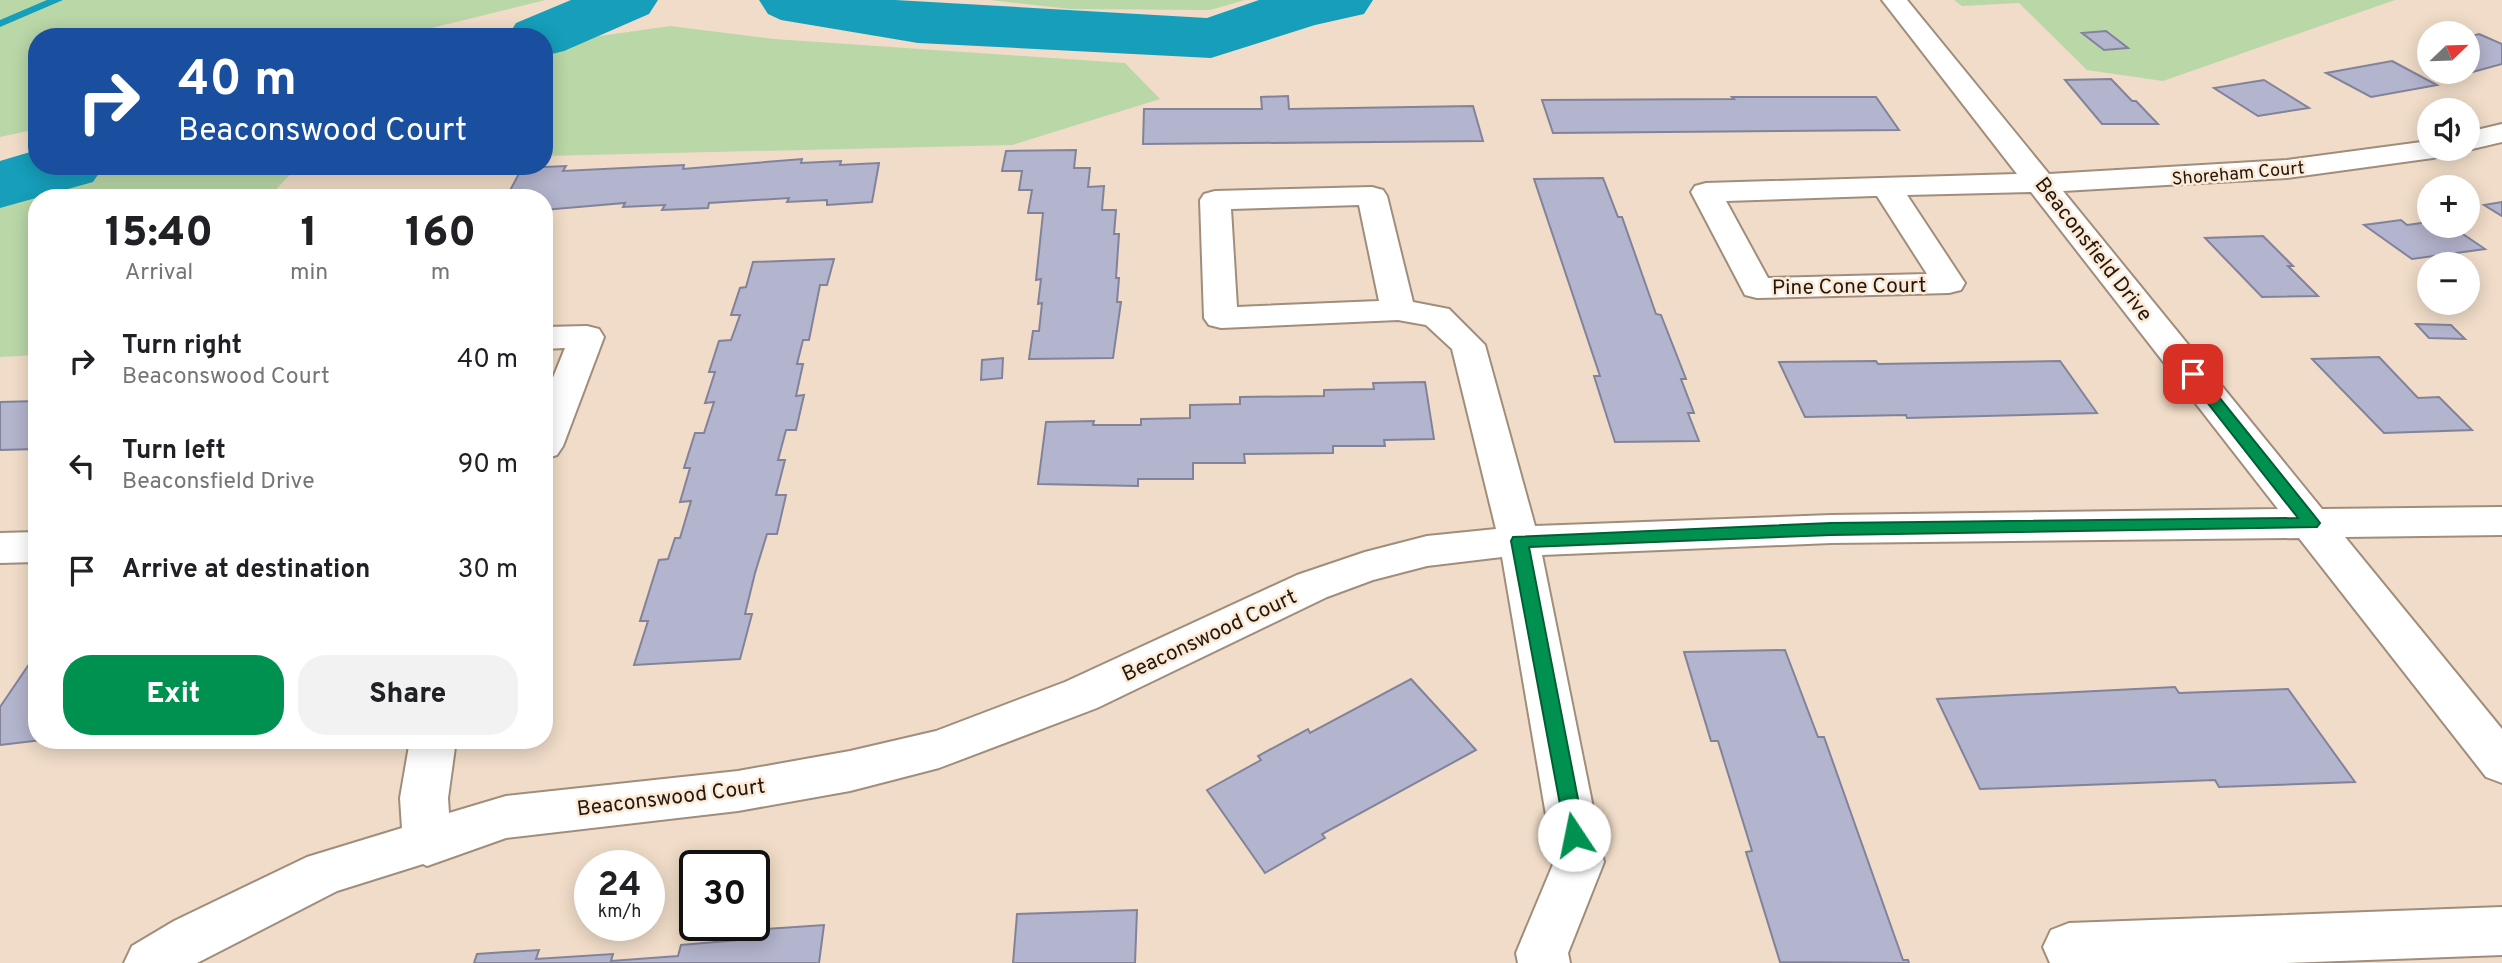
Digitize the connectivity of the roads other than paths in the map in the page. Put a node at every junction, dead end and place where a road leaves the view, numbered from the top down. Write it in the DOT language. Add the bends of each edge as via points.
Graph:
graph roads {
  1 [pos="1895,0"];
  2 [pos="2502,133"];
  3 [pos="2480,138"];
  4 [pos="2417,152"];
  5 [pos="2042,183"];
  6 [pos="1887,188"];
  7 [pos="1398,310"];
  8 [pos="553,338"];
  9 [pos="553,423"];
  10 [pos="2502,521"];
  11 [pos="2311,523"];
  12 [pos="1519,541"];
  13 [pos="28,547"];
  14 [pos="0,548"];
  15 [pos="432,749"];
  16 [pos="2502,763"];
  17 [pos="426,844"];
  18 [pos="2502,931"];
  19 [pos="2378,950"];
  20 [pos="1538,960"];
  21 [pos="150,963"];
  22 [pos="2077,963"];
  1 -- 5 [label="street, Beaconsfield Drive"];
  2 -- 3 [label="street"];
  4 -- 5 [label="street, Shoreham Court" via="2261,173"];
  5 -- 6 [label="street, Pine Cone Court"];
  5 -- 11 [label="street, Beaconsfield Drive"];
  6 -- 6 [label="street, Pine Cone Court" via="1734,191 1706,192 1757,288 1949,283"];
  7 -- 7 [label="street" via="1222,318 1215,200 1372,196"];
  7 -- 12 [label="street" via="1437,316 1468,345"];
  8 -- 9 [label="street" via="587,337"];
  10 -- 11 [label="street, Beaconswood Court"];
  11 -- 12 [label="street, Beaconswood Court" via="1831,529"];
  11 -- 16 [label="street, Beaconsfield Drive"];
  12 -- 17 [label="street, Beaconswood Court" via="1427,551 1355,570 1081,695 939,749 850,771 738,790 506,817"];
  12 -- 20 [label="street" via="1579,862"];
  13 -- 14 [label="street"];
  15 -- 17 [label="street" via="424,798"];
  17 -- 21 [label="street, Beaconswood Court" via="325,873"];
  18 -- 19 [label="street"];
  19 -- 22 [label="street" via="2069,947"];
}
